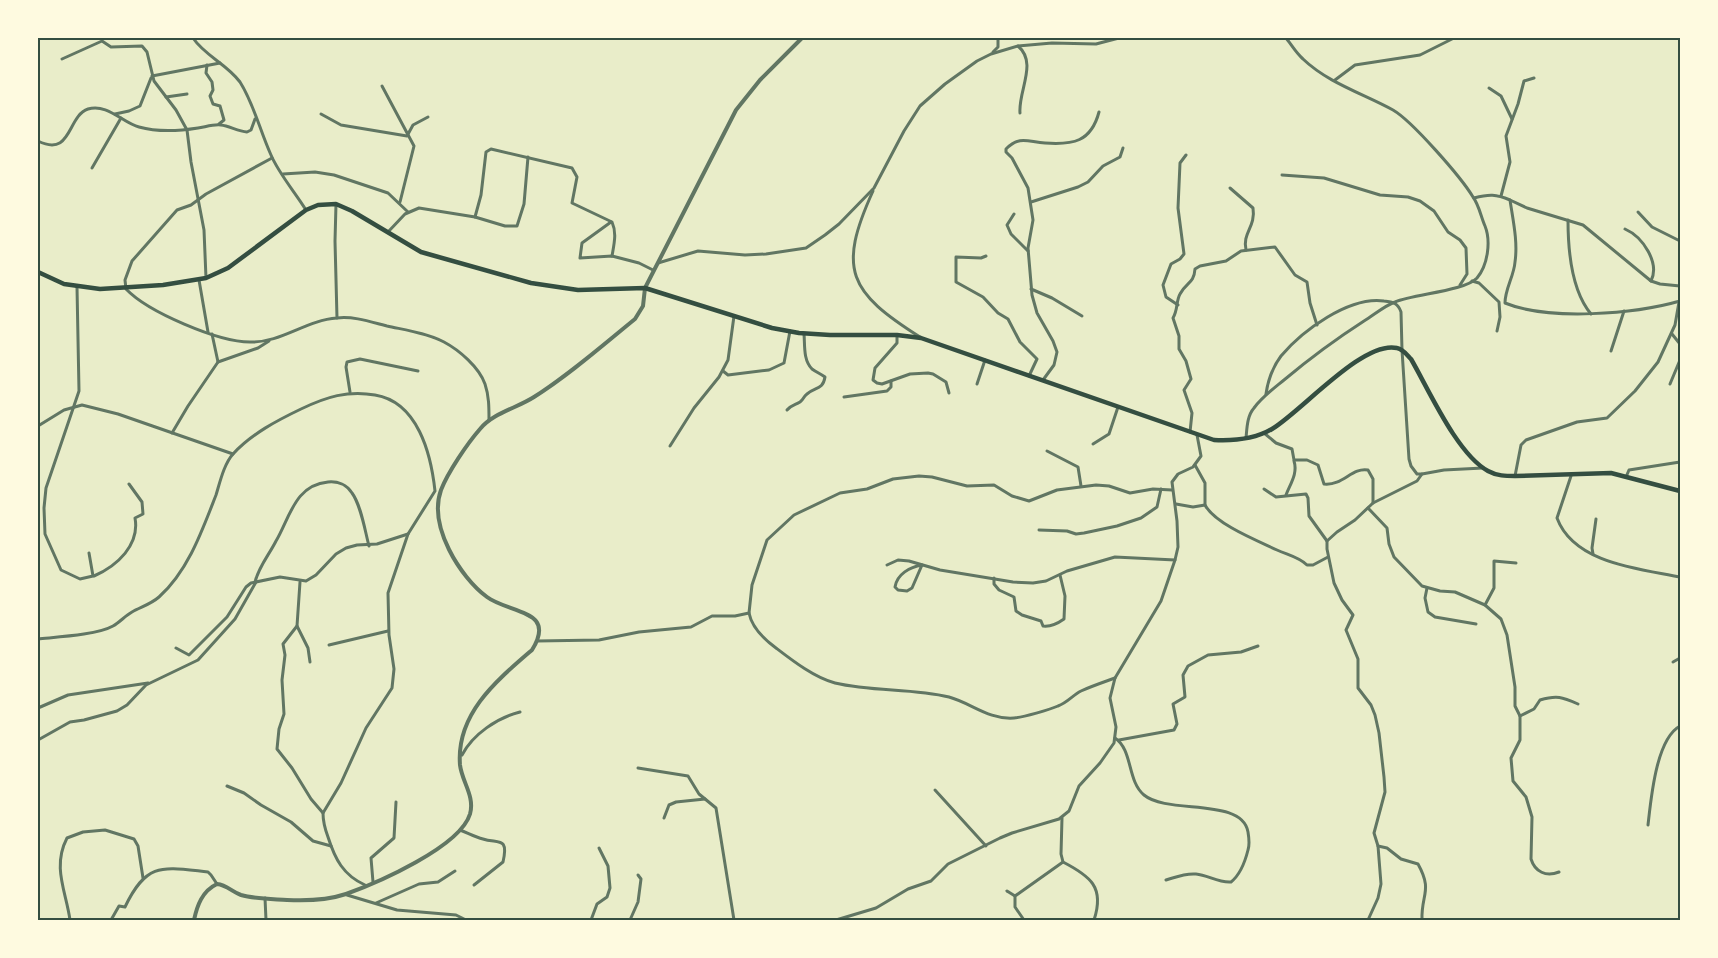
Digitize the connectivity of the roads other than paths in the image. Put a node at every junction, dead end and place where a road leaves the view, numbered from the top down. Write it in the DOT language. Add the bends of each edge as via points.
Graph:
graph roads {
  1 [pos="193,38"];
  2 [pos="802,38"];
  3 [pos="998,38"];
  4 [pos="1119,38"];
  5 [pos="1286,38"];
  6 [pos="1454,38"];
  7 [pos="1018,46"];
  8 [pos="992,54"];
  9 [pos="62,58"];
  10 [pos="220,63"];
  11 [pos="207,66"];
  12 [pos="152,76"];
  13 [pos="1534,78"];
  14 [pos="1335,80"];
  15 [pos="382,86"];
  16 [pos="1489,88"];
  17 [pos="186,94"];
  18 [pos="166,97"];
  19 [pos="1099,112"];
  20 [pos="1020,113"];
  21 [pos="114,114"];
  22 [pos="321,114"];
  23 [pos="428,117"];
  24 [pos="121,118"];
  25 [pos="255,119"];
  26 [pos="1512,120"];
  27 [pos="219,124"];
  28 [pos="187,130"];
  29 [pos="407,136"];
  30 [pos="38,141"];
  31 [pos="1123,148"];
  32 [pos="1186,155"];
  33 [pos="528,157"];
  34 [pos="272,158"];
  35 [pos="92,168"];
  36 [pos="283,174"];
  37 [pos="1282,175"];
  38 [pos="874,188"];
  39 [pos="1230,188"];
  40 [pos="1501,196"];
  41 [pos="1474,198"];
  42 [pos="198,199"];
  43 [pos="1510,200"];
  44 [pos="400,202"];
  45 [pos="1031,202"];
  46 [pos="336,204"];
  47 [pos="306,210"];
  48 [pos="408,212"];
  49 [pos="1638,212"];
  50 [pos="1014,214"];
  51 [pos="475,217"];
  52 [pos="1568,220"];
  53 [pos="612,222"];
  54 [pos="1625,229"];
  55 [pos="388,232"];
  56 [pos="1680,241"];
  57 [pos="1246,250"];
  58 [pos="1028,251"];
  59 [pos="612,256"];
  60 [pos="986,256"];
  61 [pos="657,263"];
  62 [pos="653,270"];
  63 [pos="38,272"];
  64 [pos="206,279"];
  65 [pos="199,280"];
  66 [pos="1472,281"];
  67 [pos="1651,281"];
  68 [pos="1460,286"];
  69 [pos="1680,286"];
  70 [pos="77,287"];
  71 [pos="645,288"];
  72 [pos="126,289"];
  73 [pos="1031,289"];
  74 [pos="1680,301"];
  75 [pos="1393,302"];
  76 [pos="1179,305"];
  77 [pos="1624,311"];
  78 [pos="1591,314"];
  79 [pos="734,316"];
  80 [pos="1082,316"];
  81 [pos="337,318"];
  82 [pos="1317,325"];
  83 [pos="790,331"];
  84 [pos="1497,331"];
  85 [pos="210,333"];
  86 [pos="1672,333"];
  87 [pos="804,334"];
  88 [pos="897,335"];
  89 [pos="921,338"];
  90 [pos="270,340"];
  91 [pos="1680,344"];
  92 [pos="1402,350"];
  93 [pos="1611,351"];
  94 [pos="985,360"];
  95 [pos="1680,360"];
  96 [pos="218,363"];
  97 [pos="723,371"];
  98 [pos="418,372"];
  99 [pos="1029,376"];
  100 [pos="1043,380"];
  101 [pos="891,381"];
  102 [pos="977,384"];
  103 [pos="1670,384"];
  104 [pos="350,392"];
  105 [pos="949,393"];
  106 [pos="1266,394"];
  107 [pos="844,398"];
  108 [pos="75,406"];
  109 [pos="1118,407"];
  110 [pos="787,410"];
  111 [pos="489,420"];
  112 [pos="38,426"];
  113 [pos="172,433"];
  114 [pos="1190,433"];
  115 [pos="1264,433"];
  116 [pos="1197,435"];
  117 [pos="1246,438"];
  118 [pos="1093,444"];
  119 [pos="670,446"];
  120 [pos="1047,451"];
  121 [pos="233,454"];
  122 [pos="1294,460"];
  123 [pos="1680,462"];
  124 [pos="1194,465"];
  125 [pos="1483,468"];
  126 [pos="1422,474"];
  127 [pos="1515,476"];
  128 [pos="1571,476"];
  129 [pos="1626,477"];
  130 [pos="129,484"];
  131 [pos="1081,486"];
  132 [pos="1161,489"];
  133 [pos="1264,489"];
  134 [pos="1172,490"];
  135 [pos="1680,490"];
  136 [pos="438,491"];
  137 [pos="1286,495"];
  138 [pos="1373,503"];
  139 [pos="1176,504"];
  140 [pos="1205,505"];
  141 [pos="1368,508"];
  142 [pos="1596,519"];
  143 [pos="1040,530"];
  144 [pos="408,534"];
  145 [pos="1327,541"];
  146 [pos="369,546"];
  147 [pos="89,553"];
  148 [pos="1594,556"];
  149 [pos="1328,557"];
  150 [pos="1175,560"];
  151 [pos="1516,563"];
  152 [pos="922,565"];
  153 [pos="886,566"];
  154 [pos="1060,575"];
  155 [pos="93,576"];
  156 [pos="1680,577"];
  157 [pos="994,578"];
  158 [pos="256,582"];
  159 [pos="300,582"];
  160 [pos="1427,588"];
  161 [pos="1485,605"];
  162 [pos="749,613"];
  163 [pos="1476,624"];
  164 [pos="297,626"];
  165 [pos="388,631"];
  166 [pos="38,639"];
  167 [pos="537,641"];
  168 [pos="329,645"];
  169 [pos="1258,646"];
  170 [pos="176,648"];
  171 [pos="1680,658"];
  172 [pos="310,662"];
  173 [pos="1673,662"];
  174 [pos="1115,678"];
  175 [pos="150,683"];
  176 [pos="1578,704"];
  177 [pos="38,708"];
  178 [pos="520,712"];
  179 [pos="1520,716"];
  180 [pos="1680,726"];
  181 [pos="1117,739"];
  182 [pos="38,740"];
  183 [pos="461,757"];
  184 [pos="638,768"];
  185 [pos="227,786"];
  186 [pos="935,790"];
  187 [pos="705,798"];
  188 [pos="396,802"];
  189 [pos="323,813"];
  190 [pos="664,818"];
  191 [pos="1062,818"];
  192 [pos="1648,825"];
  193 [pos="459,829"];
  194 [pos="331,846"];
  195 [pos="986,846"];
  196 [pos="1378,846"];
  197 [pos="599,848"];
  198 [pos="1063,862"];
  199 [pos="455,871"];
  200 [pos="1558,872"];
  201 [pos="638,875"];
  202 [pos="143,878"];
  203 [pos="1166,880"];
  204 [pos="373,882"];
  205 [pos="217,884"];
  206 [pos="365,885"];
  207 [pos="474,885"];
  208 [pos="1007,891"];
  209 [pos="345,894"];
  210 [pos="1015,896"];
  211 [pos="265,898"];
  212 [pos="376,903"];
  213 [pos="1097,912"];
  214 [pos="70,921"];
  215 [pos="111,921"];
  216 [pos="194,921"];
  217 [pos="266,921"];
  218 [pos="466,921"];
  219 [pos="591,921"];
  220 [pos="630,921"];
  221 [pos="734,921"];
  222 [pos="836,921"];
  223 [pos="1024,921"];
  224 [pos="1094,921"];
  225 [pos="1099,921"];
  226 [pos="1368,921"];
  227 [pos="1422,921"];
  1 -- 10 [label="street"];
  2 -- 61 [label="street" via="736,110"];
  3 -- 8 [label="street" via="998,47"];
  4 -- 7 [label="street" via="1096,44"];
  5 -- 14 [label="street" via="1301,58"];
  6 -- 14 [label="street" via="1420,55 1355,65"];
  7 -- 8 [label="street"];
  7 -- 20 [label="street" via="1027,60"];
  8 -- 38 [label="street" via="945,84 920,106"];
  9 -- 12 [label="street" via="102,41 111,47 142,46"];
  10 -- 11 [label="street"];
  10 -- 25 [label="street" via="238,80"];
  11 -- 12 [label="street"];
  11 -- 27 [label="street" via="206,73 212,82 211,99 224,115"];
  12 -- 18 [label="street"];
  12 -- 21 [label="street" via="140,105"];
  13 -- 26 [label="street" via="1524,81"];
  14 -- 41 [label="street" via="1395,111 1420,134"];
  15 -- 29 [label="street"];
  16 -- 26 [label="street" via="1501,96"];
  17 -- 18 [label="street"];
  18 -- 28 [label="street"];
  19 -- 45 [label="street" via="1084,139 1055,143 1023,140 1006,149 1026,182"];
  21 -- 24 [label="street"];
  21 -- 30 [label="street" via="87,109 64,140 47,146"];
  22 -- 29 [label="street" via="340,125"];
  23 -- 29 [label="street" via="413,126"];
  24 -- 28 [label="street" via="151,130"];
  24 -- 35 [label="street"];
  25 -- 27 [label="street" via="247,132"];
  25 -- 34 [label="street"];
  26 -- 40 [label="street" via="1505,138 1510,162"];
  27 -- 28 [label="street"];
  28 -- 42 [label="street"];
  29 -- 44 [label="street" via="414,151"];
  31 -- 45 [label="street" via="1120,157 1078,188"];
  32 -- 76 [label="street" via="1180,163 1178,208 1184,254 1171,264 1163,291 1170,302"];
  33 -- 51 [label="street" via="491,149 486,152"];
  33 -- 51 [label="street" via="524,204 517,226"];
  33 -- 53 [label="street" via="572,168 577,177 572,203"];
  34 -- 36 [label="street"];
  34 -- 42 [label="street"];
  36 -- 44 [label="street" via="334,175 388,193"];
  36 -- 47 [label="street"];
  37 -- 68 [label="street" via="1324,178 1380,195 1420,201 1467,248 1467,274"];
  38 -- 61 [label="street" via="839,224 806,248 756,255 698,251"];
  38 -- 89 [label="street" via="857,229 854,273 868,298"];
  39 -- 57 [label="street" via="1253,208 1254,222 1244,239"];
  40 -- 41 [label="street"];
  40 -- 43 [label="street"];
  41 -- 66 [label="street" via="1488,244 1482,268"];
  42 -- 64 [label="street"];
  42 -- 72 [label="street" via="177,210 143,247 130,264"];
  43 -- 52 [label="street"];
  43 -- 78 [label="street" via="1515,264 1505,303 1534,310"];
  44 -- 48 [label="street"];
  45 -- 58 [label="street" via="1034,220"];
  46 -- 47 [label="main road"];
  46 -- 55 [label="main road"];
  46 -- 81 [label="street"];
  47 -- 64 [label="main road" via="228,268"];
  48 -- 51 [label="street" via="424,208"];
  48 -- 55 [label="street"];
  49 -- 56 [label="street" via="1652,227"];
  50 -- 58 [label="street" via="1008,225 1011,234"];
  52 -- 67 [label="street" via="1583,225"];
  52 -- 78 [label="street" via="1574,275"];
  53 -- 59 [label="street"];
  53 -- 59 [label="street" via="582,243 579,256"];
  54 -- 67 [label="street" via="1634,233 1650,254 1655,268"];
  55 -- 71 [label="main road" via="421,252 531,283 578,290"];
  57 -- 76 [label="street" via="1226,261 1198,266 1194,278 1181,293"];
  57 -- 82 [label="street" via="1277,249 1295,275 1307,282"];
  58 -- 73 [label="street"];
  59 -- 62 [label="street"];
  60 -- 99 [label="street" via="956,257 956,282 983,297 1012,324 1018,339 1036,359"];
  61 -- 62 [label="street"];
  62 -- 71 [label="street"];
  63 -- 70 [label="main road"];
  64 -- 65 [label="main road"];
  65 -- 72 [label="main road"];
  65 -- 85 [label="street"];
  66 -- 68 [label="street"];
  66 -- 84 [label="street" via="1499,302"];
  67 -- 69 [label="street"];
  68 -- 75 [label="street"];
  70 -- 72 [label="main road"];
  70 -- 108 [label="street" via="79,385"];
  71 -- 79 [label="main road"];
  71 -- 111 [label="street" via="643,306 635,319 535,397"];
  72 -- 85 [label="street" via="149,306"];
  73 -- 80 [label="street"];
  73 -- 100 [label="street" via="1037,313 1057,352 1054,365"];
  74 -- 77 [label="street"];
  74 -- 86 [label="street"];
  75 -- 82 [label="street" via="1364,301"];
  75 -- 92 [label="street" via="1401,312"];
  75 -- 106 [label="street" via="1334,341"];
  76 -- 114 [label="street" via="1173,318 1191,380 1184,390 1192,413"];
  77 -- 78 [label="street"];
  77 -- 93 [label="street"];
  79 -- 83 [label="main road"];
  79 -- 97 [label="street" via="730,357"];
  81 -- 90 [label="street" via="312,323"];
  81 -- 111 [label="street" via="396,328 446,344 473,366 484,382"];
  82 -- 106 [label="street" via="1280,358"];
  83 -- 87 [label="main road"];
  83 -- 97 [label="street" via="784,363 769,370 733,375"];
  85 -- 90 [label="street" via="244,342"];
  85 -- 96 [label="street"];
  86 -- 91 [label="street"];
  86 -- 127 [label="street" via="1650,373 1607,418 1566,425 1526,440 1521,445"];
  87 -- 88 [label="main road"];
  87 -- 110 [label="street" via="806,359 812,370 825,378 822,386"];
  88 -- 89 [label="main road"];
  88 -- 101 [label="street" via="897,343 873,374 877,383"];
  89 -- 94 [label="main road"];
  90 -- 96 [label="street"];
  92 -- 115 [label="main road" via="1390,347 1369,352"];
  92 -- 125 [label="main road" via="1457,440"];
  92 -- 126 [label="street" via="1410,463 1417,474"];
  94 -- 99 [label="main road"];
  94 -- 102 [label="street"];
  95 -- 103 [label="street"];
  96 -- 113 [label="street"];
  97 -- 119 [label="street"];
  98 -- 104 [label="street" via="354,359 346,367"];
  99 -- 100 [label="main road"];
  100 -- 109 [label="main road"];
  101 -- 105 [label="street" via="910,374 933,374 946,382"];
  101 -- 107 [label="street" via="887,391"];
  104 -- 121 [label="street" via="284,417"];
  104 -- 136 [label="street" via="383,396 407,411 426,450"];
  106 -- 117 [label="street" via="1250,415"];
  108 -- 112 [label="street"];
  108 -- 113 [label="street" via="118,414"];
  108 -- 155 [label="street" via="46,488 45,534 61,570 80,579"];
  109 -- 114 [label="main road"];
  109 -- 118 [label="street" via="1109,434"];
  111 -- 136 [label="street"];
  113 -- 121 [label="street"];
  114 -- 116 [label="main road"];
  115 -- 117 [label="main road"];
  115 -- 122 [label="street" via="1292,450"];
  116 -- 117 [label="main road" via="1214,440"];
  116 -- 124 [label="street" via="1201,456"];
  120 -- 131 [label="street" via="1078,467"];
  121 -- 166 [label="street" via="195,545 177,578 157,600 112,626"];
  122 -- 137 [label="street" via="1295,476"];
  122 -- 138 [label="street" via="1318,465 1322,483 1327,485 1368,470 1373,479"];
  123 -- 129 [label="street" via="1629,470"];
  124 -- 134 [label="street" via="1174,478"];
  124 -- 140 [label="street" via="1205,483"];
  125 -- 126 [label="street"];
  125 -- 127 [label="main road" via="1502,476"];
  126 -- 138 [label="street" via="1417,481"];
  127 -- 128 [label="main road"];
  128 -- 129 [label="main road" via="1611,473"];
  128 -- 148 [label="street" via="1558,521 1566,533"];
  129 -- 135 [label="main road"];
  130 -- 155 [label="street" via="142,502 143,514 135,518 134,536 124,555"];
  131 -- 132 [label="street" via="1109,486 1130,494"];
  131 -- 162 [label="street" via="1052,491 1029,501 1018,499 994,484 967,486 919,476 831,496 794,515 766,540 752,585"];
  132 -- 134 [label="street"];
  132 -- 143 [label="street" via="1158,507 1142,518 1076,534"];
  133 -- 137 [label="street" via="1274,496"];
  134 -- 139 [label="street"];
  136 -- 144 [label="street"];
  136 -- 167 [label="street" via="441,526 456,562 486,596 534,618 539,627"];
  137 -- 145 [label="street" via="1306,494 1309,516"];
  138 -- 141 [label="street"];
  139 -- 140 [label="street"];
  139 -- 150 [label="street"];
  140 -- 149 [label="street" via="1225,524 1307,565"];
  141 -- 145 [label="street"];
  141 -- 160 [label="street" via="1388,528 1394,557"];
  142 -- 148 [label="street"];
  144 -- 146 [label="street"];
  144 -- 165 [label="street" via="388,593"];
  145 -- 149 [label="street"];
  146 -- 158 [label="street" via="352,492 338,482 320,484 306,490 293,505"];
  146 -- 159 [label="street" via="346,548 316,575"];
  147 -- 155 [label="street"];
  148 -- 156 [label="street" via="1620,566"];
  149 -- 196 [label="street" via="1338,594 1353,615 1346,630 1358,658 1358,688 1371,705 1379,733 1385,792 1374,833"];
  150 -- 154 [label="street" via="1115,557"];
  150 -- 174 [label="street" via="1157,610"];
  151 -- 161 [label="street" via="1494,562 1494,588"];
  152 -- 152 [label="street" via="912,588 906,591 895,587 904,572"];
  152 -- 153 [label="street" via="898,560"];
  152 -- 157 [label="street"];
  154 -- 157 [label="street" via="1033,583"];
  154 -- 157 [label="street" via="1065,596 1064,619 1047,626 1016,611 1014,597 999,590"];
  158 -- 159 [label="street" via="288,577"];
  158 -- 170 [label="street" via="246,587 222,623 189,655"];
  158 -- 175 [label="street" via="235,619 202,656"];
  159 -- 164 [label="street"];
  160 -- 161 [label="street" via="1455,592"];
  160 -- 163 [label="street" via="1428,612"];
  161 -- 179 [label="street" via="1499,617 1507,635 1515,706"];
  162 -- 167 [label="street" via="712,616 691,627 599,640"];
  162 -- 174 [label="street" via="768,642 824,679 927,693 1003,717 1058,707 1079,692"];
  164 -- 172 [label="street"];
  164 -- 189 [label="street" via="283,644 284,714 277,745"];
  165 -- 168 [label="street"];
  165 -- 189 [label="street" via="394,669 392,688 366,728"];
  167 -- 183 [label="street" via="477,705 463,731"];
  169 -- 181 [label="street" via="1208,655 1188,666 1183,675 1185,697 1173,704 1177,724 1174,730"];
  171 -- 173 [label="street"];
  174 -- 181 [label="street" via="1110,698"];
  175 -- 177 [label="street" via="68,694"];
  175 -- 182 [label="street" via="117,711 70,722"];
  176 -- 179 [label="street" via="1560,696 1547,698"];
  178 -- 183 [label="street" via="486,729"];
  179 -- 200 [label="street" via="1520,740 1511,758 1513,781 1526,797 1532,817 1532,862 1543,873"];
  180 -- 192 [label="street" via="1664,748"];
  181 -- 191 [label="street" via="1079,786 1069,812"];
  181 -- 203 [label="street" via="1143,794 1159,803 1229,813 1242,818 1247,826 1250,846 1231,882 1198,874"];
  183 -- 193 [label="street" via="471,802 468,819"];
  184 -- 187 [label="street" via="688,776"];
  185 -- 194 [label="street" via="291,822 313,841"];
  186 -- 195 [label="street"];
  187 -- 190 [label="street" via="669,805"];
  187 -- 221 [label="street" via="718,811"];
  188 -- 204 [label="street" via="394,838 371,858"];
  189 -- 194 [label="street"];
  191 -- 195 [label="street" via="1012,833"];
  191 -- 198 [label="street"];
  193 -- 204 [label="street" via="419,861"];
  193 -- 207 [label="street" via="486,841 496,840 504,848 503,862"];
  194 -- 206 [label="street" via="350,877"];
  195 -- 222 [label="street" via="948,864 931,881 876,908"];
  196 -- 226 [label="street" via="1381,884"];
  196 -- 227 [label="street" via="1418,864 1427,890"];
  197 -- 219 [label="street" via="608,866 610,888 607,897 597,904"];
  198 -- 210 [label="street"];
  198 -- 213 [label="street" via="1094,884"];
  199 -- 212 [label="street" via="438,882 419,885"];
  201 -- 220 [label="street" via="638,902"];
  202 -- 205 [label="street" via="172,869 207,872"];
  202 -- 214 [label="street" via="134,839 105,830 67,838 59,866"];
  202 -- 215 [label="street"];
  204 -- 206 [label="street"];
  205 -- 211 [label="street" via="242,895"];
  205 -- 216 [label="street" via="204,894"];
  206 -- 209 [label="street"];
  208 -- 210 [label="street"];
  209 -- 211 [label="street" via="314,899"];
  209 -- 212 [label="street"];
  210 -- 223 [label="street" via="1015,907"];
  211 -- 217 [label="street"];
  212 -- 218 [label="street" via="409,912 456,915"];
  213 -- 224 [label="street"];
  213 -- 225 [label="street"];
}
